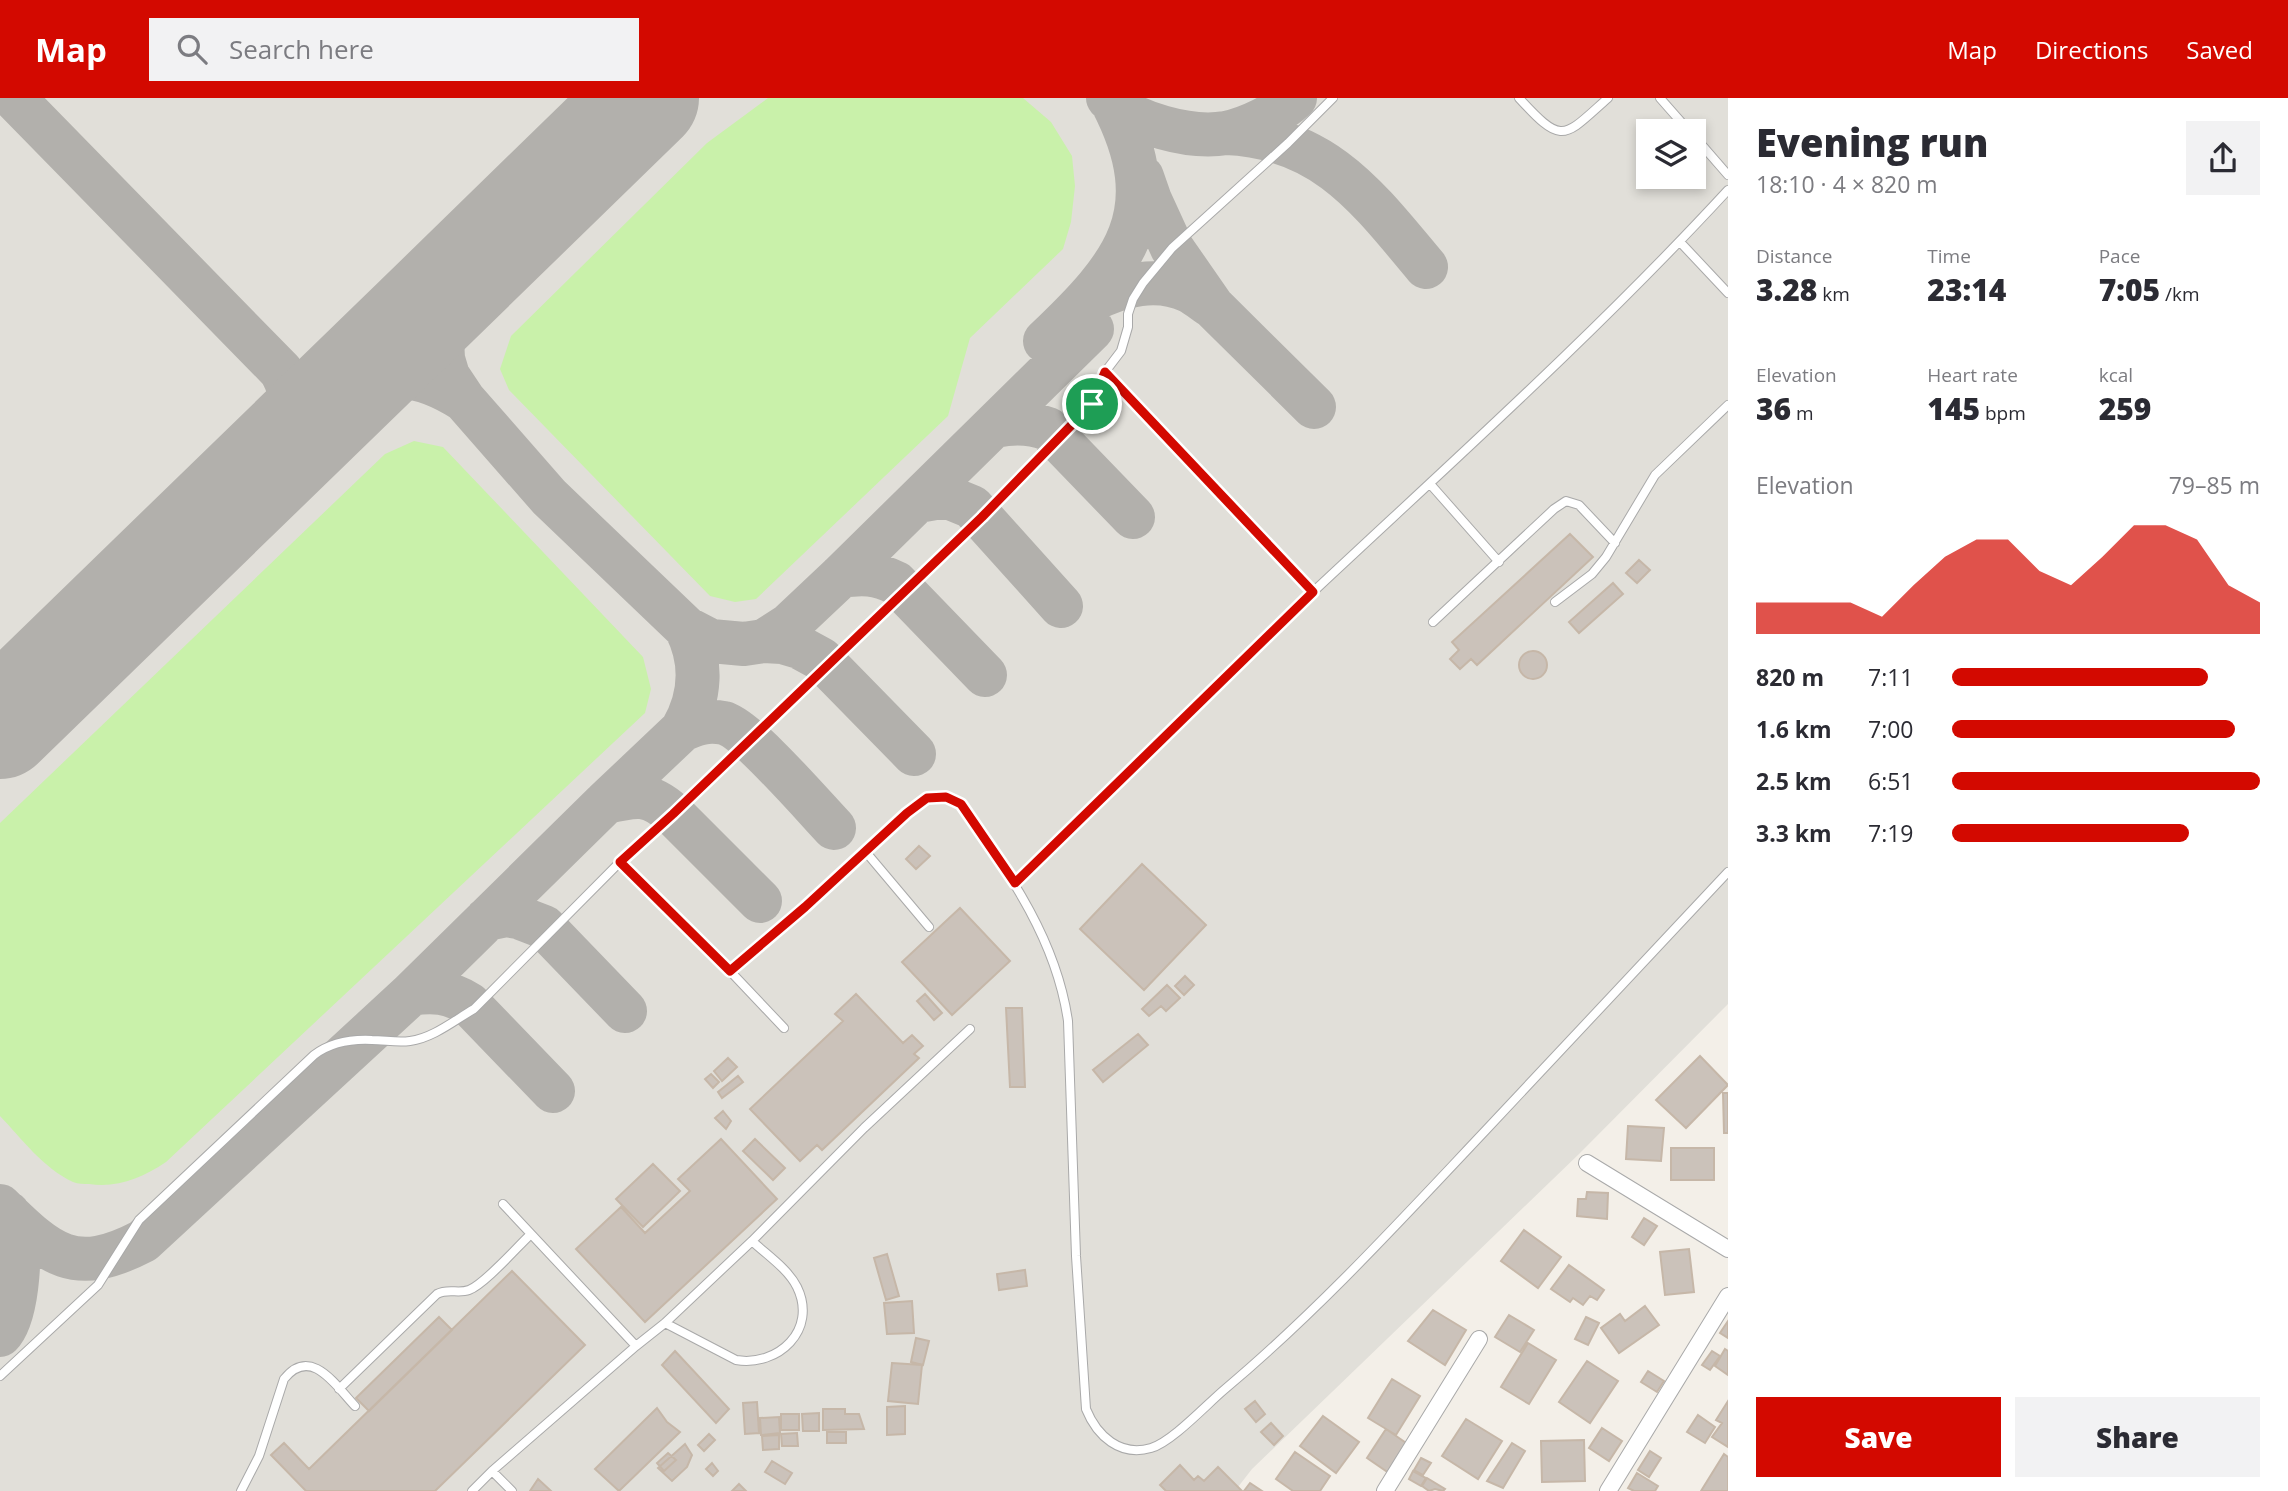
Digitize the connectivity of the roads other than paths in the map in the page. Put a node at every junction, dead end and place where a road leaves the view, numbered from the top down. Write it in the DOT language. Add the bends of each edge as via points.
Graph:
graph roads {
  1 [pos="1333,98"];
  2 [pos="1520,98"];
  3 [pos="1608,98"];
  4 [pos="1660,98"];
  5 [pos="1678,119"];
  6 [pos="1706,150"];
  7 [pos="1728,175"];
  8 [pos="1728,190"];
  9 [pos="1680,242"];
  10 [pos="1728,293"];
  11 [pos="1105,372"];
  12 [pos="1728,405"];
  13 [pos="1431,485"];
  14 [pos="1615,543"];
  15 [pos="1499,562"];
  16 [pos="1313,592"];
  17 [pos="1555,602"];
  18 [pos="1433,622"];
  19 [pos="866,851"];
  20 [pos="620,862"];
  21 [pos="1728,872"];
  22 [pos="1015,883"];
  23 [pos="929,927"];
  24 [pos="730,971"];
  25 [pos="784,1028"];
  26 [pos="971,1029"];
  27 [pos="1587,1163"];
  28 [pos="503,1204"];
  29 [pos="531,1234"];
  30 [pos="752,1241"];
  31 [pos="1728,1249"];
  32 [pos="1728,1296"];
  33 [pos="665,1323"];
  34 [pos="1479,1339"];
  35 [pos="636,1346"];
  36 [pos="0,1376"];
  37 [pos="339,1389"];
  38 [pos="355,1406"];
  39 [pos="492,1471"];
  40 [pos="241,1491"];
  41 [pos="472,1491"];
  42 [pos="512,1491"];
  43 [pos="1385,1491"];
  44 [pos="1608,1491"];
  1 -- 11 [label="lane" via="1172,248 1133,299 1125,339"];
  2 -- 3 [label="lane" via="1544,125 1562,132 1574,128"];
  4 -- 5 [label="lane"];
  6 -- 7 [label="lane"];
  8 -- 9 [label="lane"];
  9 -- 10 [label="lane"];
  9 -- 13 [label="lane"];
  11 -- 16 [label="lane"];
  11 -- 20 [label="lane" via="1092,404 982,517"];
  12 -- 14 [label="lane" via="1655,475"];
  13 -- 15 [label="lane"];
  13 -- 16 [label="lane"];
  14 -- 15 [label="lane" via="1580,505 1566,501"];
  14 -- 17 [label="lane" via="1592,574"];
  15 -- 18 [label="lane"];
  16 -- 22 [label="lane"];
  19 -- 22 [label="lane" via="919,803 946,797 961,804"];
  19 -- 23 [label="lane"];
  19 -- 24 [label="lane"];
  20 -- 24 [label="lane"];
  20 -- 36 [label="lane" via="474,1009 414,1041 338,1043 314,1055 139,1220 97,1285"];
  21 -- 22 [label="lane" via="1332,1292 1163,1444 1144,1450 1107,1440 1086,1409 1068,1021 1052,957"];
  24 -- 25 [label="lane"];
  26 -- 30 [label="lane"];
  27 -- 31 [label="street"];
  28 -- 29 [label="lane"];
  29 -- 35 [label="lane"];
  29 -- 37 [label="lane" via="476,1287 437,1294"];
  30 -- 33 [label="lane"];
  30 -- 33 [label="lane" via="790,1276 800,1294 800,1324 784,1349 766,1359 736,1360"];
  32 -- 44 [label="street"];
  33 -- 35 [label="lane"];
  34 -- 43 [label="street"];
  35 -- 39 [label="lane"];
  37 -- 38 [label="lane"];
  37 -- 40 [label="lane" via="312,1366 289,1373"];
  39 -- 41 [label="lane"];
  39 -- 42 [label="lane"];
}
